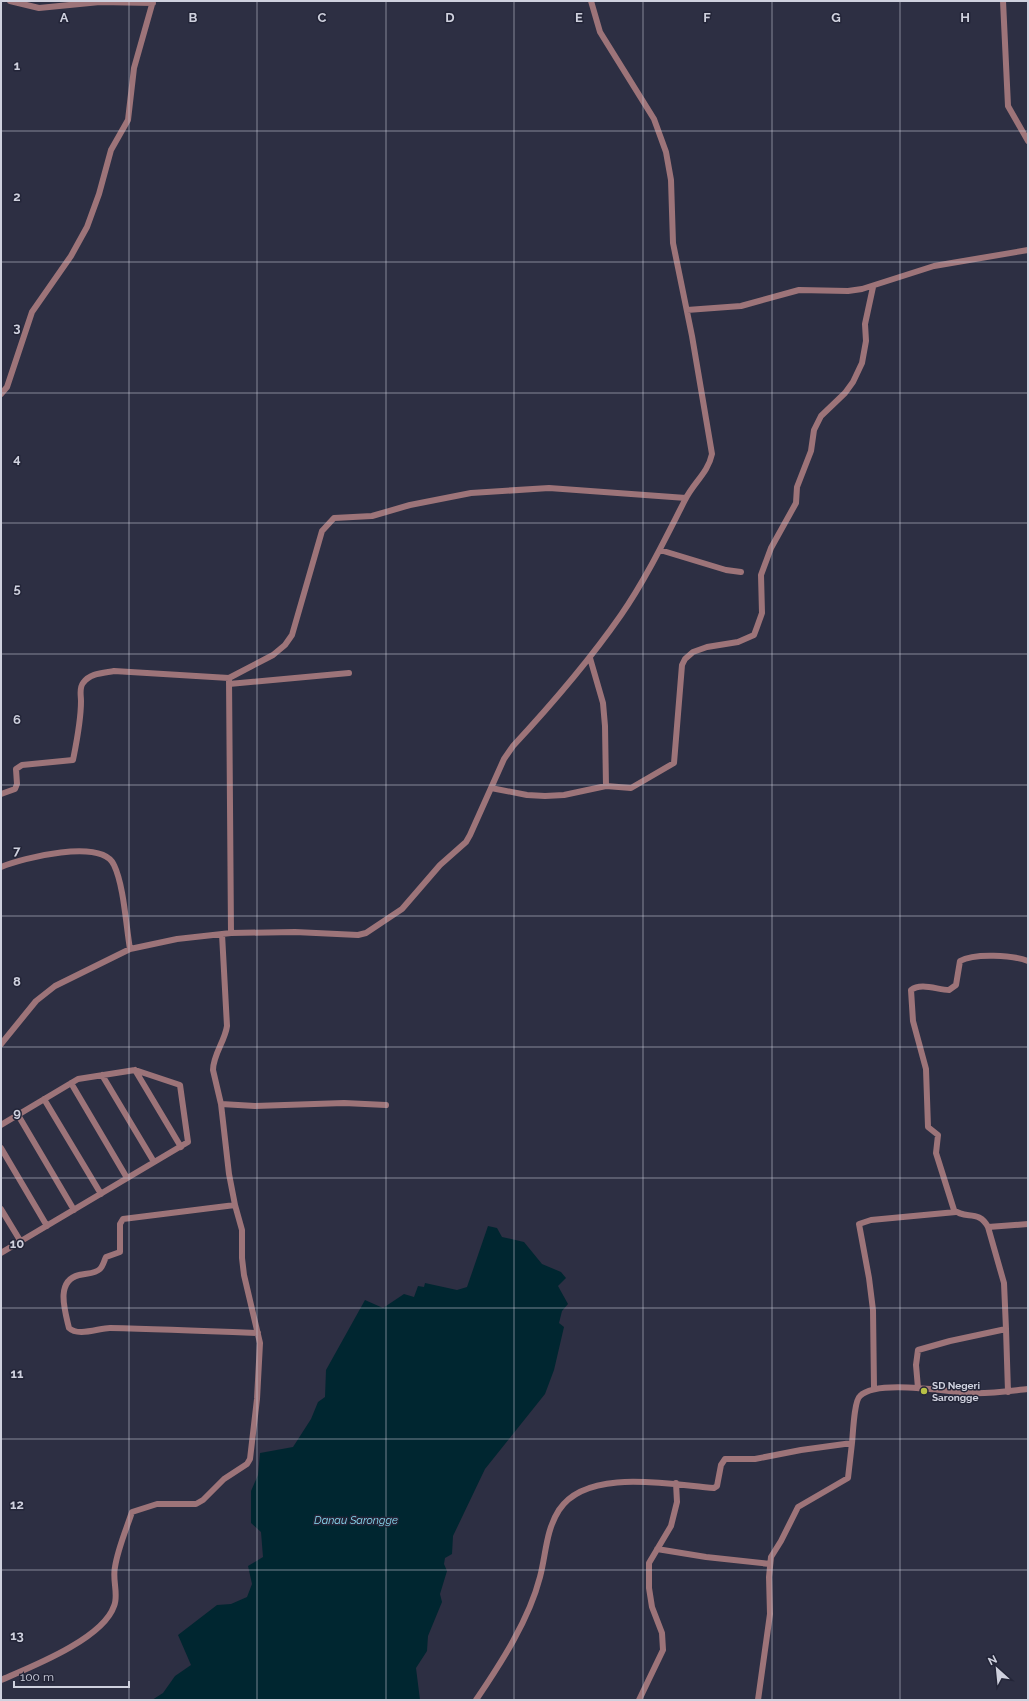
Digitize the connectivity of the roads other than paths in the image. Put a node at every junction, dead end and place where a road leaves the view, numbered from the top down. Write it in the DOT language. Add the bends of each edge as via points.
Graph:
graph roads {
  1 [pos="10,1"];
  2 [pos="591,1"];
  3 [pos="1003,1"];
  4 [pos="153,2"];
  5 [pos="1028,141"];
  6 [pos="1028,250"];
  7 [pos="873,287"];
  8 [pos="687,310"];
  9 [pos="1,394"];
  10 [pos="686,498"];
  11 [pos="660,550"];
  12 [pos="741,572"];
  13 [pos="590,658"];
  14 [pos="349,672"];
  15 [pos="229,681"];
  16 [pos="606,786"];
  17 [pos="492,788"];
  18 [pos="1,794"];
  19 [pos="1,867"];
  20 [pos="231,933"];
  21 [pos="222,934"];
  22 [pos="130,950"];
  23 [pos="1028,961"];
  24 [pos="1,1044"];
  25 [pos="135,1070"];
  26 [pos="102,1076"];
  27 [pos="71,1083"];
  28 [pos="44,1099"];
  29 [pos="220,1104"];
  30 [pos="386,1105"];
  31 [pos="18,1115"];
  32 [pos="1,1124"];
  33 [pos="181,1147"];
  34 [pos="1,1148"];
  35 [pos="154,1162"];
  36 [pos="127,1178"];
  37 [pos="101,1194"];
  38 [pos="234,1205"];
  39 [pos="1,1209"];
  40 [pos="74,1210"];
  41 [pos="956,1212"];
  42 [pos="1028,1224"];
  43 [pos="47,1226"];
  44 [pos="988,1227"];
  45 [pos="20,1242"];
  46 [pos="1,1253"];
  47 [pos="1006,1329"];
  48 [pos="258,1333"];
  49 [pos="874,1388"];
  50 [pos="918,1388"];
  51 [pos="1028,1389"];
  52 [pos="1008,1392"];
  53 [pos="852,1443"];
  54 [pos="676,1483"];
  55 [pos="656,1549"];
  56 [pos="770,1564"];
  57 [pos="1,1680"];
  58 [pos="476,1700"];
  59 [pos="639,1700"];
  60 [pos="758,1700"];
  1 -- 4 [label="street" via="39,8 100,2"];
  2 -- 8 [label="street" via="600,32 654,119 666,152 671,180 673,243"];
  3 -- 5 [label="street" via="1008,106"];
  4 -- 9 [label="street" via="134,68 128,120 111,150 87,226 71,256 32,312 7,387"];
  6 -- 7 [label="street" via="934,266"];
  7 -- 8 [label="street" via="848,291 799,290 741,306"];
  7 -- 16 [label="street" via="865,324 866,341 862,363 853,382 821,416 814,430 811,451 797,487 796,503 769,553 761,575 762,613 754,635 738,642 693,652 685,659 680,676 674,763 636,786"];
  8 -- 10 [label="street" via="712,454 710,464"];
  10 -- 11 [label="street"];
  10 -- 15 [label="street" via="549,488 471,493 410,505 372,516 334,518 322,532 292,635 273,656"];
  11 -- 12 [label="street" via="726,570"];
  11 -- 13 [label="street" via="622,613"];
  13 -- 16 [label="street" via="603,704"];
  13 -- 17 [label="street" via="513,746"];
  14 -- 15 [label="street"];
  15 -- 18 [label="street" via="114,671 98,673 82,684 80,728 73,760 22,765 16,769 15,789"];
  15 -- 20 [label="street"];
  16 -- 17 [label="street" via="564,795 545,796"];
  17 -- 20 [label="street" via="466,842 440,865 402,909 366,933"];
  19 -- 22 [label="street" via="21,860 65,852 94,853 107,857 114,864 119,882"];
  20 -- 21 [label="street"];
  21 -- 22 [label="street" via="177,939"];
  21 -- 29 [label="street" via="227,1026 213,1064"];
  22 -- 24 [label="street" via="56,986 36,1001"];
  23 -- 41 [label="street" via="1005,957 968,957 960,961 956,985 949,990 917,987 911,990 915,1028 926,1069 928,1127 938,1135 936,1153"];
  25 -- 26 [label="street"];
  25 -- 33 [label="street"];
  25 -- 33 [label="street" via="180,1085 188,1142"];
  26 -- 27 [label="street" via="78,1079"];
  26 -- 35 [label="street"];
  27 -- 28 [label="street"];
  27 -- 36 [label="street"];
  28 -- 31 [label="street"];
  28 -- 37 [label="street"];
  29 -- 30 [label="street"];
  29 -- 38 [label="street"];
  31 -- 32 [label="street"];
  31 -- 40 [label="street"];
  33 -- 35 [label="street"];
  34 -- 43 [label="street"];
  35 -- 36 [label="street"];
  36 -- 37 [label="street"];
  37 -- 40 [label="street"];
  38 -- 48 [label="street" via="242,1230 244,1275"];
  38 -- 48 [label="street" via="122,1219 120,1252 106,1257 97,1271 77,1275 71,1279 64,1291 63,1300 69,1328 77,1332 104,1328"];
  39 -- 45 [label="street"];
  40 -- 43 [label="street"];
  41 -- 44 [label="street" via="978,1216"];
  41 -- 49 [label="street" via="871,1220 859,1224 873,1310"];
  42 -- 44 [label="street"];
  43 -- 45 [label="street"];
  44 -- 47 [label="street" via="1004,1283"];
  45 -- 46 [label="street"];
  47 -- 50 [label="street" via="918,1350"];
  47 -- 52 [label="street"];
  48 -- 57 [label="street" via="260,1343 257,1406 253,1448 247,1464 224,1479 196,1504 157,1504 132,1512 115,1566 115,1605 104,1621 78,1643"];
  49 -- 50 [label="street"];
  49 -- 53 [label="street" via="857,1399"];
  50 -- 52 [label="street" via="969,1393"];
  51 -- 52 [label="street"];
  53 -- 54 [label="street" via="755,1459 725,1459 721,1465 717,1486 714,1488"];
  53 -- 56 [label="street" via="848,1478 798,1507 771,1557"];
  54 -- 55 [label="street" via="675,1514 671,1526"];
  54 -- 58 [label="street" via="625,1482 600,1485 577,1494 563,1505 551,1528 540,1577 514,1639"];
  55 -- 56 [label="street"];
  55 -- 59 [label="street" via="649,1563 649,1588 652,1607 662,1633 663,1650"];
  56 -- 60 [label="street" via="770,1614"];
}
